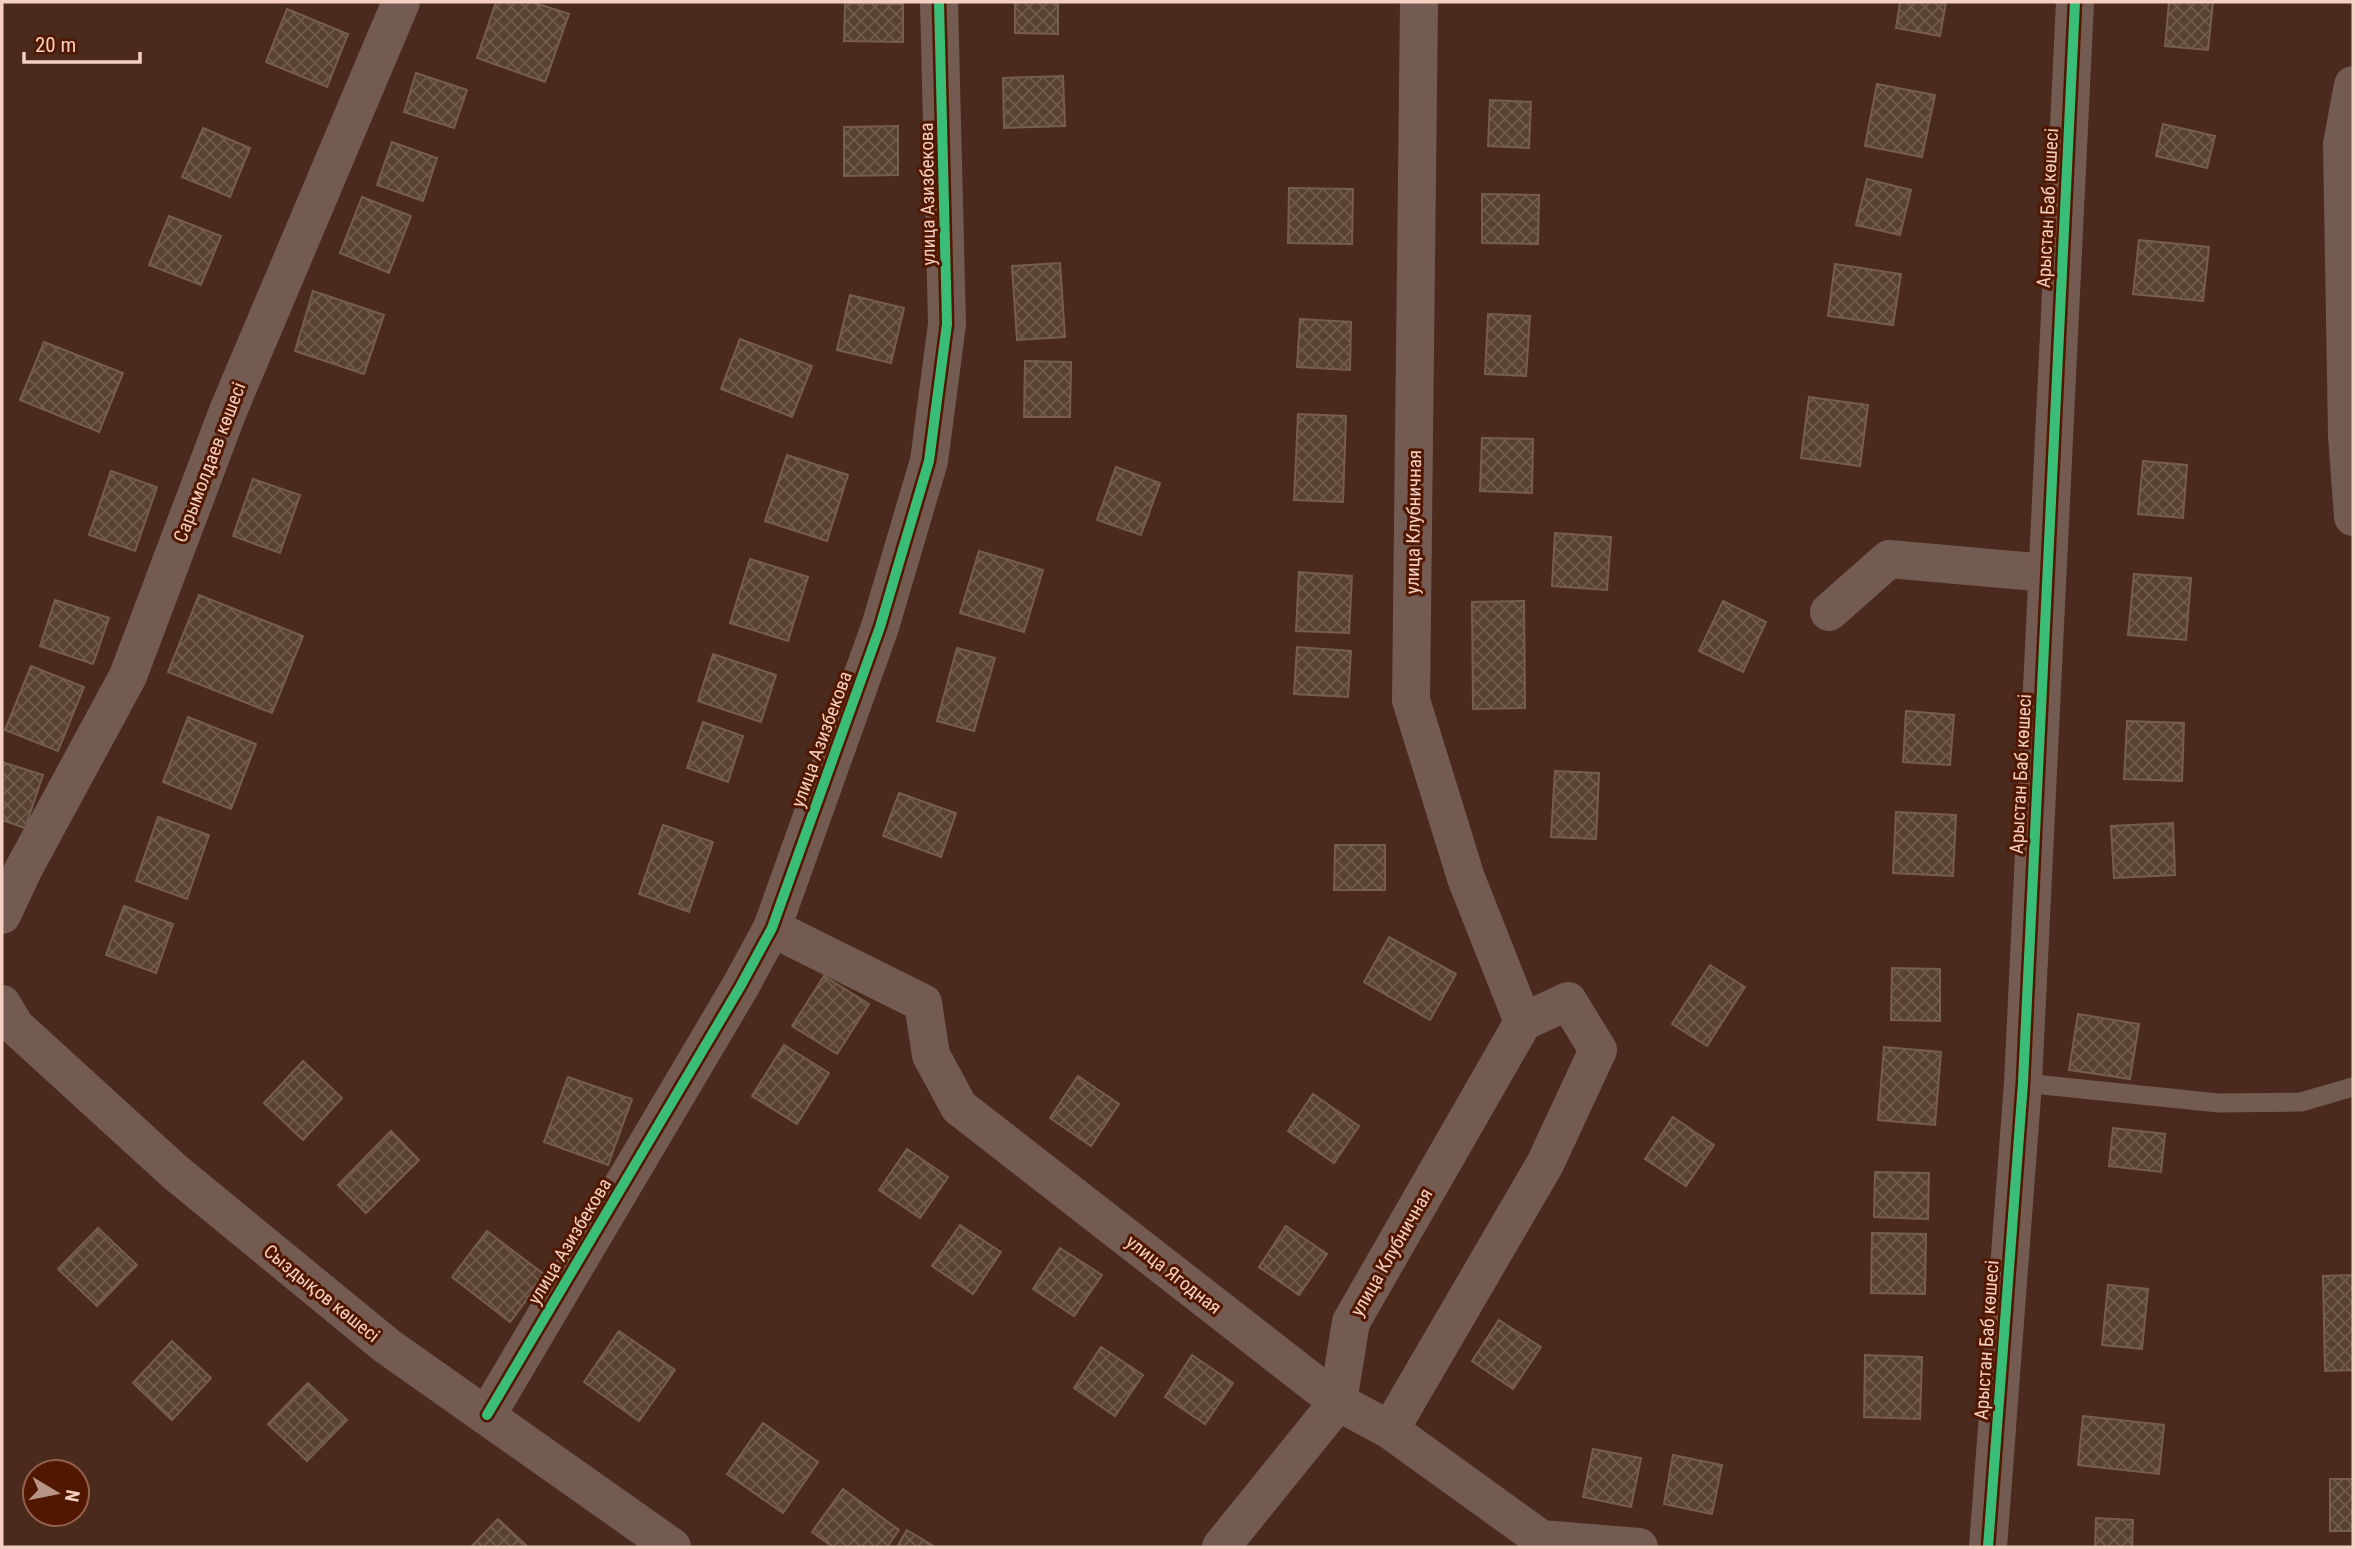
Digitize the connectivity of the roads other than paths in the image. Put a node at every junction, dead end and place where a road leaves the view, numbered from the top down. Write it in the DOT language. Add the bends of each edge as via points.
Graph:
graph roads {
  1 [pos="401,2"];
  2 [pos="939,2"];
  3 [pos="1419,2"];
  4 [pos="2075,2"];
  5 [pos="2353,85"];
  6 [pos="2353,517"];
  7 [pos="2047,573"];
  8 [pos="1829,612"];
  9 [pos="2,915"];
  10 [pos="772,928"];
  11 [pos="2,1004"];
  12 [pos="1522,1023"];
  13 [pos="2023,1083"];
  14 [pos="2353,1087"];
  15 [pos="1338,1402"];
  16 [pos="486,1415"];
  17 [pos="1390,1430"];
  18 [pos="672,1547"];
  19 [pos="1221,1547"];
  20 [pos="1639,1547"];
  21 [pos="1988,1547"];
  1 -- 9 [label="street, Сарымолдаев көшесі" via="228,411 128,676"];
  2 -- 10 [label="street, улица Азизбекова" via="947,324 929,461 880,627"];
  3 -- 12 [label="street, улица Клубничная" via="1411,700 1466,878"];
  4 -- 7 [label="street, Арыстан Баб көшесі"];
  5 -- 6 [label="street" via="2342,144 2347,435"];
  7 -- 8 [label="street" via="1889,559"];
  7 -- 13 [label="street, Арыстан Баб көшесі"];
  10 -- 15 [label="street, улица Ягодная" via="923,1003 931,1055 959,1107"];
  10 -- 16 [label="street, улица Азизбекова"];
  11 -- 16 [label="street, Сыздықов көшесі" via="15,1026 175,1172 387,1346"];
  12 -- 15 [label="street, улица Клубничная" via="1351,1322"];
  12 -- 17 [label="street" via="1569,1002 1598,1050 1545,1164"];
  13 -- 14 [label="lane" via="2219,1103 2301,1102"];
  13 -- 21 [label="street, Арыстан Баб көшесі"];
  15 -- 17 [label="street, улица Ягодная"];
  15 -- 19 [label="street, улица Клубничная"];
  16 -- 18 [label="street, Сыздықов көшесі"];
  17 -- 20 [label="street, улица Ягодная" via="1541,1539"];
}
